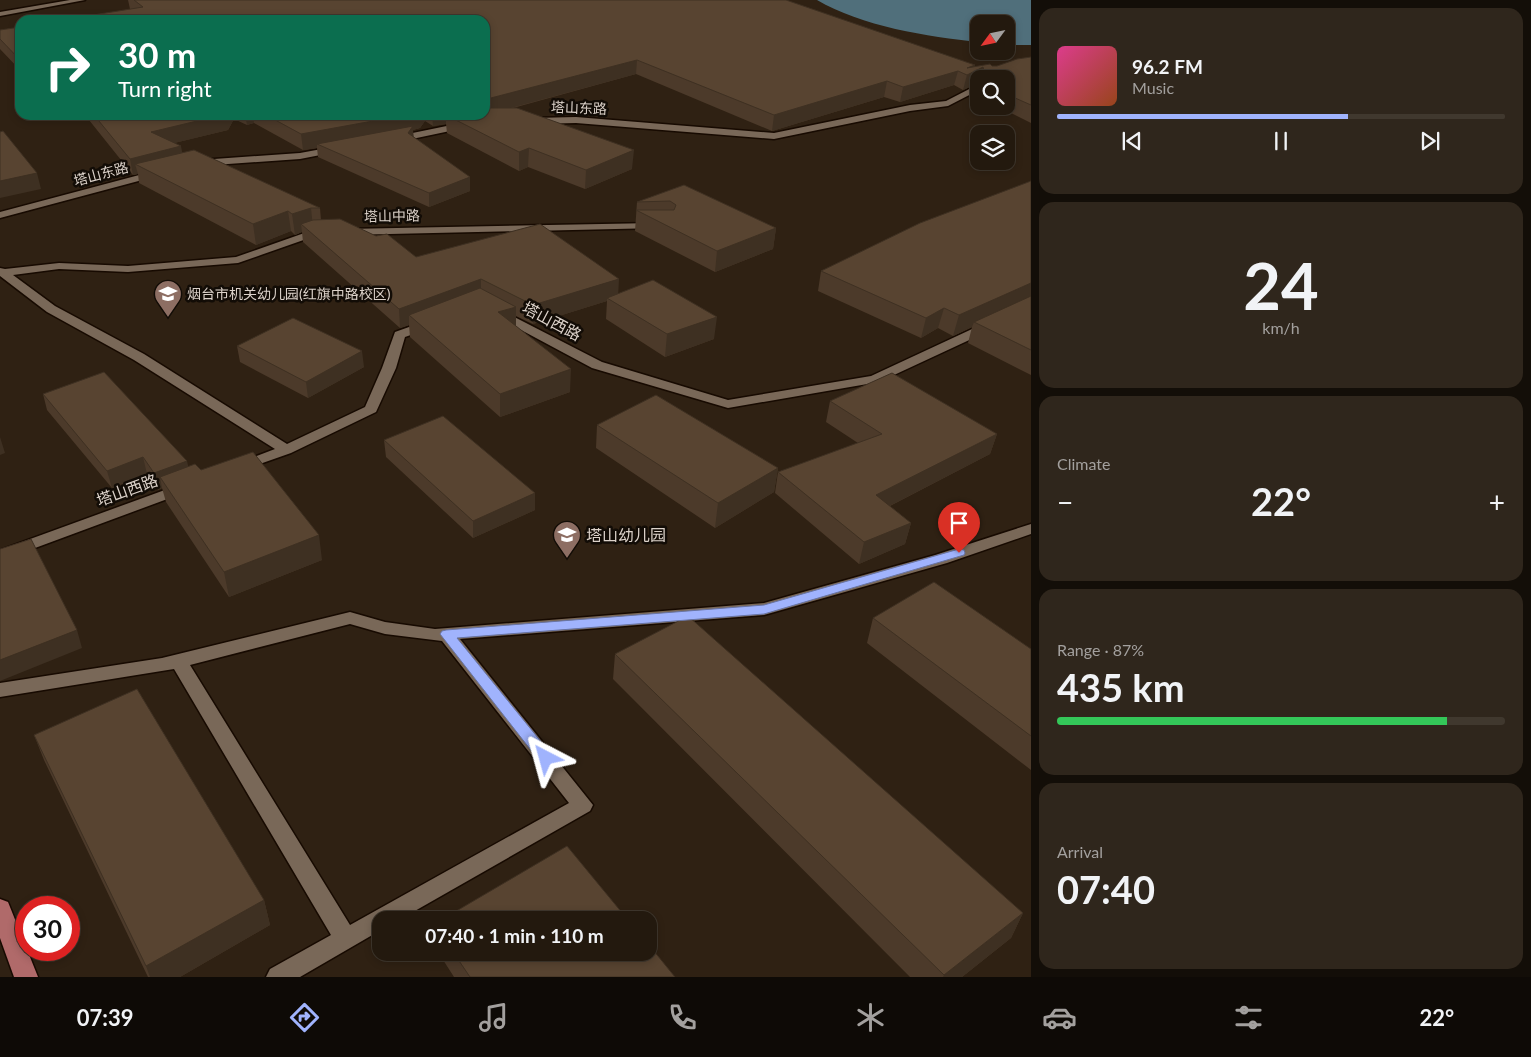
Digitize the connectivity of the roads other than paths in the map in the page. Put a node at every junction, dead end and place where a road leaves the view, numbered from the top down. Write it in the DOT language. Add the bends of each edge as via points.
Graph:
graph roads {
  1 [pos="82,0"];
  2 [pos="0,14"];
  3 [pos="970,91"];
  4 [pos="523,121"];
  5 [pos="475,123"];
  6 [pos="385,141"];
  7 [pos="347,148"];
  8 [pos="186,166"];
  9 [pos="166,171"];
  10 [pos="0,215"];
  11 [pos="668,226"];
  12 [pos="1,272"];
  13 [pos="491,309"];
  14 [pos="436,321"];
  15 [pos="998,323"];
  16 [pos="286,450"];
  17 [pos="231,470"];
  18 [pos="194,484"];
  19 [pos="1031,529"];
  20 [pos="0,556"];
  21 [pos="446,634"];
  22 [pos="178,660"];
  23 [pos="0,690"];
  24 [pos="0,909"];
  25 [pos="346,939"];
  26 [pos="26,977"];
  27 [pos="278,977"];
  1 -- 2 [label="street"];
  3 -- 4 [label="street, 塔山东路" via="948,103 774,136 576,120"];
  5 -- 6 [label="street"];
  7 -- 8 [label="street" via="300,156"];
  9 -- 10 [label="street, 塔山东路"];
  11 -- 12 [label="street, 塔山中路" via="314,233 238,260 128,269 59,266"];
  12 -- 16 [label="street" via="51,309 139,357"];
  13 -- 15 [label="street, 塔山西路" via="597,365 728,404 874,379"];
  14 -- 16 [label="street" via="399,335 371,409"];
  16 -- 17 [label="street"];
  18 -- 20 [label="street, 塔山西路"];
  19 -- 21 [label="street" via="764,609"];
  21 -- 22 [label="street" via="385,628 350,618"];
  21 -- 25 [label="street" via="583,805"];
  22 -- 23 [label="street"];
  22 -- 25 [label="street"];
  24 -- 26 [label="main road"];
  25 -- 27 [label="street"];
}
